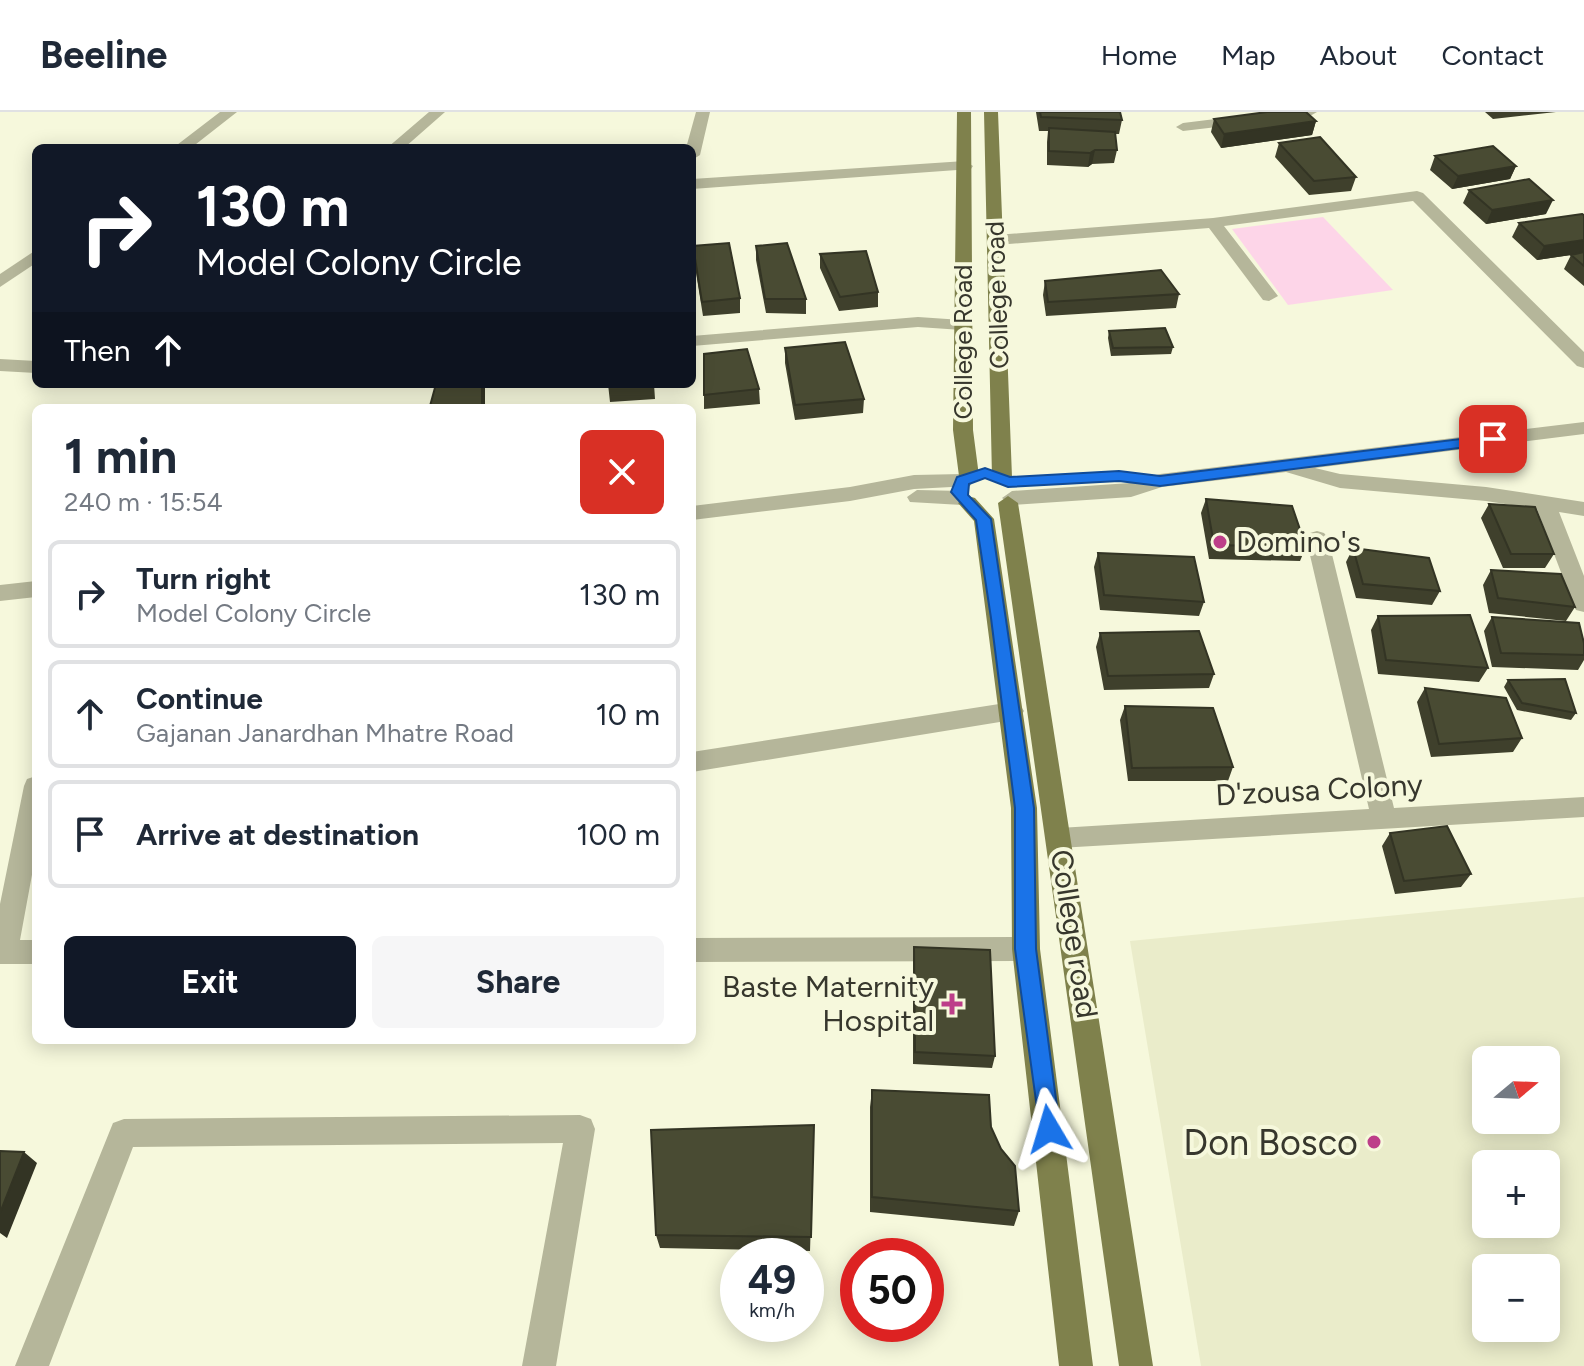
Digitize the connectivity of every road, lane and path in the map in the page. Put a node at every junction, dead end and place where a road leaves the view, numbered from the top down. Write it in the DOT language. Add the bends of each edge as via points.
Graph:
graph roads {
  1 [pos="230,112"];
  2 [pos="438,112"];
  3 [pos="703,112"];
  4 [pos="964,112"];
  5 [pos="991,112"];
  6 [pos="1310,112"];
  7 [pos="1183,127"];
  8 [pos="186,144"];
  9 [pos="400,144"];
  10 [pos="695,144"];
  11 [pos="965,166"];
  12 [pos="696,184"];
  13 [pos="1213,223"];
  14 [pos="996,240"];
  15 [pos="32,258"];
  16 [pos="0,282"];
  17 [pos="1269,296"];
  18 [pos="962,325"];
  19 [pos="696,341"];
  20 [pos="1584,362"];
  21 [pos="0,365"];
  22 [pos="32,367"];
  23 [pos="1584,428"];
  24 [pos="1281,466"];
  25 [pos="965,489"];
  26 [pos="1007,490"];
  27 [pos="1545,503"];
  28 [pos="1584,509"];
  29 [pos="696,513"];
  30 [pos="1317,538"];
  31 [pos="32,589"];
  32 [pos="0,593"];
  33 [pos="1584,604"];
  34 [pos="1012,711"];
  35 [pos="696,761"];
  36 [pos="1584,807"];
  37 [pos="1384,818"];
  38 [pos="32,826"];
  39 [pos="1059,838"];
  40 [pos="28,866"];
  41 [pos="1026,949"];
  42 [pos="696,950"];
  43 [pos="2,952"];
  44 [pos="32,952"];
  45 [pos="32,1366"];
  46 [pos="539,1366"];
  47 [pos="1076,1366"];
  48 [pos="1136,1366"];
  1 -- 8 [label="street"];
  2 -- 9 [label="street"];
  3 -- 10 [label="street"];
  4 -- 11 [label="main road, College Road"];
  5 -- 14 [label="main road, College road"];
  6 -- 7 [label="street"];
  11 -- 12 [label="street"];
  11 -- 18 [label="main road, College Road"];
  13 -- 14 [label="street"];
  13 -- 17 [label="street"];
  13 -- 20 [label="street" via="1417,196"];
  14 -- 26 [label="main road, College road"];
  15 -- 16 [label="street"];
  18 -- 19 [label="street" via="918,322"];
  18 -- 25 [label="main road, College Road"];
  21 -- 22 [label="street"];
  23 -- 24 [label="street"];
  24 -- 26 [label="street" via="1160,481 1131,490"];
  24 -- 27 [label="street" via="1340,481"];
  25 -- 26 [label="main road" via="985,473"];
  25 -- 26 [label="main road" via="984,508"];
  25 -- 29 [label="street" via="850,494"];
  25 -- 34 [label="main road, College Road" via="984,519"];
  26 -- 39 [label="main road, College road"];
  27 -- 28 [label="street"];
  27 -- 33 [label="street"];
  30 -- 37 [label="street"];
  31 -- 32 [label="street"];
  34 -- 35 [label="street"];
  34 -- 41 [label="main road, College Road" via="1024,808"];
  36 -- 37 [label="street, D'zousa Colony"];
  37 -- 39 [label="street, D'zousa Colony"];
  38 -- 40 [label="street"];
  39 -- 48 [label="main road, College road"];
  40 -- 43 [label="street"];
  41 -- 42 [label="street"];
  41 -- 47 [label="main road, College Road"];
  43 -- 44 [label="street"];
  45 -- 46 [label="street" via="124,1133 580,1129"];
}
